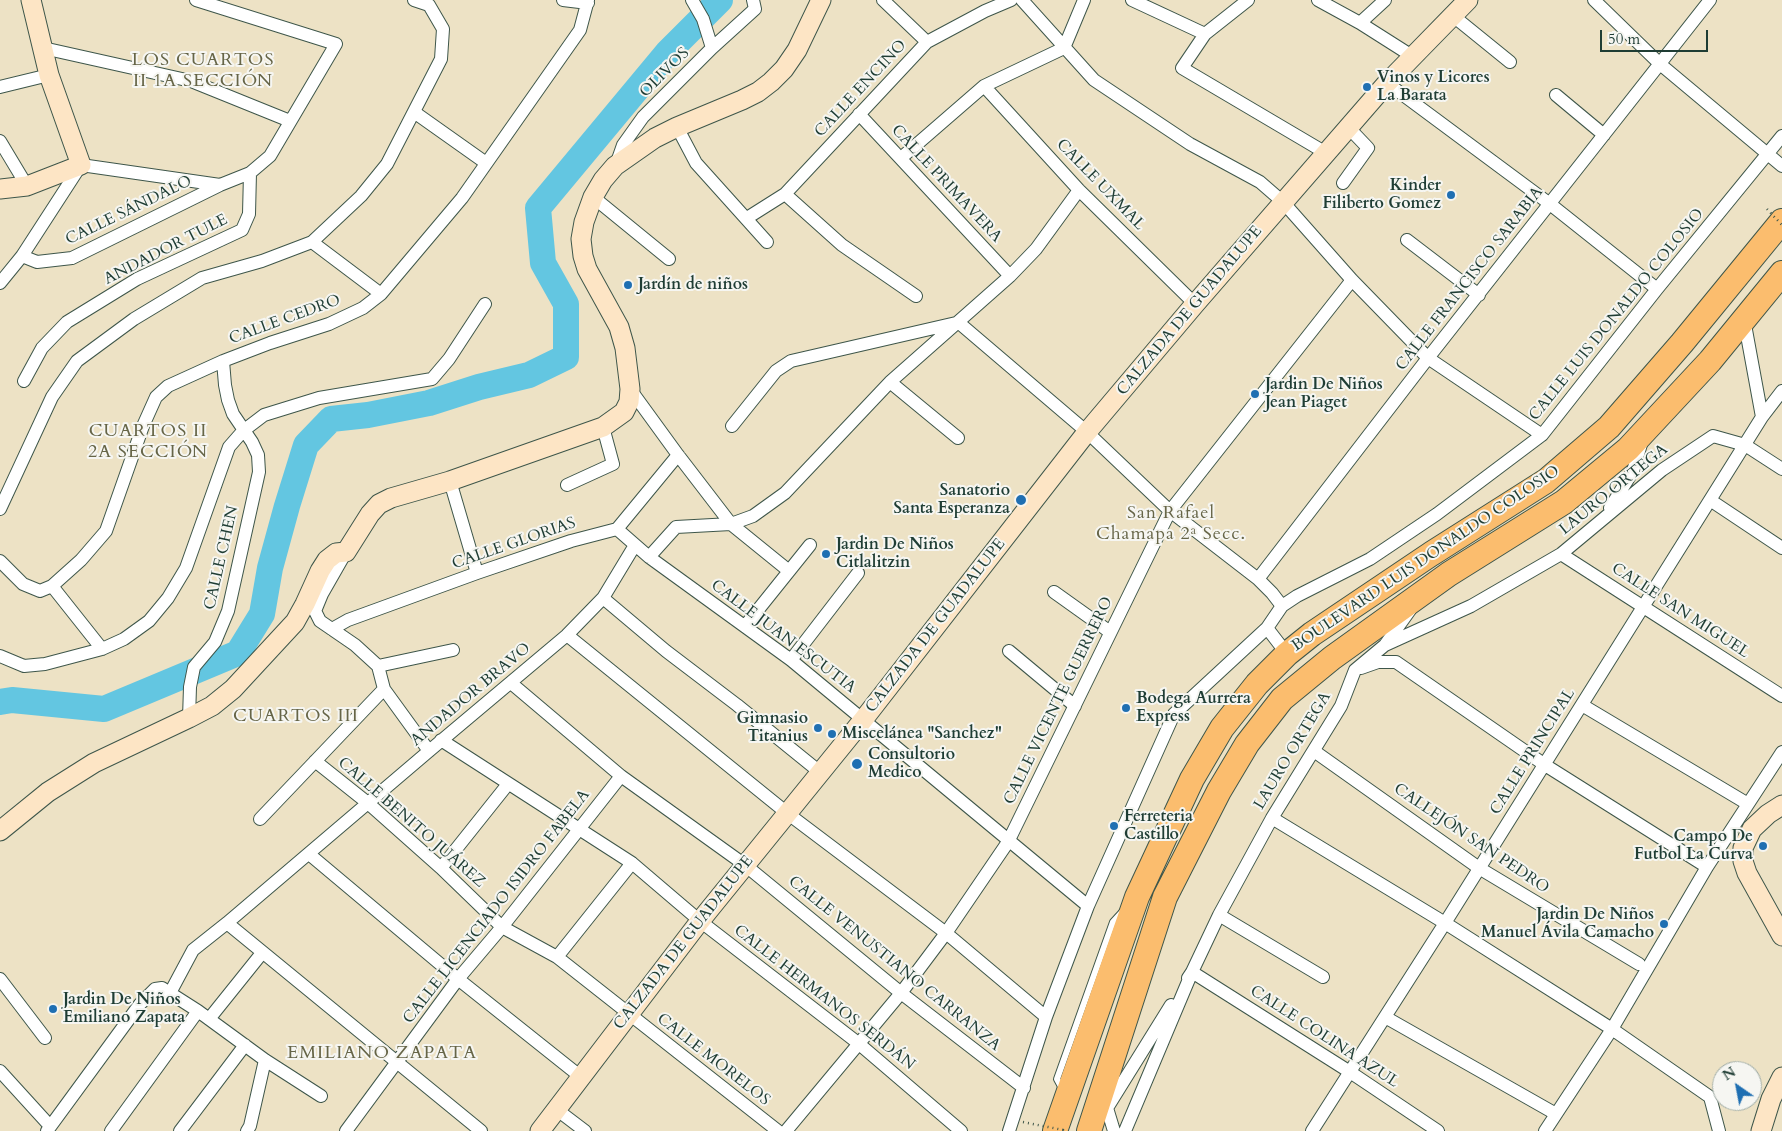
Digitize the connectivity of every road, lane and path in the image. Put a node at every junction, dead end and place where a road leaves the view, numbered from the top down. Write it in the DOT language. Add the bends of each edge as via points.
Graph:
graph roads {
  1 [pos="31,0"];
  2 [pos="196,0"];
  3 [pos="414,0"];
  4 [pos="563,0"];
  5 [pos="692,0"];
  6 [pos="753,0"];
  7 [pos="821,0"];
  8 [pos="883,0"];
  9 [pos="1011,0"];
  10 [pos="1022,0"];
  11 [pos="1084,0"];
  12 [pos="1248,0"];
  13 [pos="1385,0"];
  14 [pos="1468,0"];
  15 [pos="1594,0"];
  16 [pos="1710,0"];
  17 [pos="588,1"];
  18 [pos="1131,1"];
  19 [pos="1323,1"];
  20 [pos="429,3"];
  21 [pos="1452,15"];
  22 [pos="1360,23"];
  23 [pos="1205,34"];
  24 [pos="927,42"];
  25 [pos="44,48"];
  26 [pos="712,48"];
  27 [pos="1064,48"];
  28 [pos="1412,56"];
  29 [pos="1510,62"];
  30 [pos="1660,64"];
  31 [pos="49,75"];
  32 [pos="1387,83"];
  33 [pos="984,86"];
  34 [pos="0,87"];
  35 [pos="1556,95"];
  36 [pos="414,112"];
  37 [pos="859,114"];
  38 [pos="290,121"];
  39 [pos="677,126"];
  40 [pos="1348,127"];
  41 [pos="1604,135"];
  42 [pos="1782,136"];
  43 [pos="0,141"];
  44 [pos="1326,153"];
  45 [pos="1768,154"];
  46 [pos="900,158"];
  47 [pos="486,163"];
  48 [pos="82,165"];
  49 [pos="616,166"];
  50 [pos="1782,166"];
  51 [pos="250,173"];
  52 [pos="1344,183"];
  53 [pos="27,186"];
  54 [pos="220,186"];
  55 [pos="0,189"];
  56 [pos="1079,190"];
  57 [pos="785,194"];
  58 [pos="594,197"];
  59 [pos="1283,202"];
  60 [pos="1550,204"];
  61 [pos="1775,215"];
  62 [pos="747,218"];
  63 [pos="1782,225"];
  64 [pos="1407,240"];
  65 [pos="312,242"];
  66 [pos="767,242"];
  67 [pos="22,256"];
  68 [pos="668,259"];
  69 [pos="1782,273"];
  70 [pos="1010,276"];
  71 [pos="1352,280"];
  72 [pos="0,283"];
  73 [pos="1658,289"];
  74 [pos="381,294"];
  75 [pos="1479,295"];
  76 [pos="916,296"];
  77 [pos="485,304"];
  78 [pos="1195,304"];
  79 [pos="1744,319"];
  80 [pos="958,322"];
  81 [pos="1428,358"];
  82 [pos="223,361"];
  83 [pos="24,381"];
  84 [pos="890,382"];
  85 [pos="630,389"];
  86 [pos="1782,391"];
  87 [pos="1762,417"];
  88 [pos="732,426"];
  89 [pos="603,427"];
  90 [pos="1645,431"];
  91 [pos="243,432"];
  92 [pos="1087,432"];
  93 [pos="1542,435"];
  94 [pos="958,438"];
  95 [pos="1745,445"];
  96 [pos="678,454"];
  97 [pos="1782,469"];
  98 [pos="450,480"];
  99 [pos="567,484"];
  100 [pos="1710,500"];
  101 [pos="0,509"];
  102 [pos="1170,511"];
  103 [pos="1605,517"];
  104 [pos="731,524"];
  105 [pos="617,529"];
  106 [pos="635,545"];
  107 [pos="810,545"];
  108 [pos="1782,548"];
  109 [pos="346,552"];
  110 [pos="1561,554"];
  111 [pos="650,557"];
  112 [pos="0,561"];
  113 [pos="789,571"];
  114 [pos="858,572"];
  115 [pos="477,573"];
  116 [pos="1258,579"];
  117 [pos="52,586"];
  118 [pos="1054,592"];
  119 [pos="1420,595"];
  120 [pos="603,598"];
  121 [pos="1282,606"];
  122 [pos="1644,607"];
  123 [pos="745,626"];
  124 [pos="1267,628"];
  125 [pos="332,629"];
  126 [pos="1110,632"];
  127 [pos="567,635"];
  128 [pos="1385,645"];
  129 [pos="102,649"];
  130 [pos="453,650"];
  131 [pos="1009,651"];
  132 [pos="1287,654"];
  133 [pos="0,656"];
  134 [pos="791,660"];
  135 [pos="378,666"];
  136 [pos="1354,670"];
  137 [pos="511,683"];
  138 [pos="384,689"];
  139 [pos="1782,696"];
  140 [pos="1582,705"];
  141 [pos="1075,706"];
  142 [pos="189,718"];
  143 [pos="863,720"];
  144 [pos="441,740"];
  145 [pos="429,751"];
  146 [pos="1314,751"];
  147 [pos="1782,752"];
  148 [pos="315,761"];
  149 [pos="1545,765"];
  150 [pos="821,772"];
  151 [pos="621,776"];
  152 [pos="508,784"];
  153 [pos="369,804"];
  154 [pos="1748,804"];
  155 [pos="1782,805"];
  156 [pos="787,813"];
  157 [pos="1272,818"];
  158 [pos="260,819"];
  159 [pos="578,829"];
  160 [pos="0,831"];
  161 [pos="1725,839"];
  162 [pos="1008,842"];
  163 [pos="1743,848"];
  164 [pos="309,854"];
  165 [pos="632,864"];
  166 [pos="745,865"];
  167 [pos="1707,867"];
  168 [pos="441,868"];
  169 [pos="1480,868"];
  170 [pos="1088,906"];
  171 [pos="1219,915"];
  172 [pos="700,920"];
  173 [pos="227,923"];
  174 [pos="1445,923"];
  175 [pos="502,927"];
  176 [pos="946,933"];
  177 [pos="1782,936"];
  178 [pos="262,953"];
  179 [pos="557,957"];
  180 [pos="1639,964"];
  181 [pos="1192,972"];
  182 [pos="1323,978"];
  183 [pos="0,979"];
  184 [pos="458,980"];
  185 [pos="170,993"];
  186 [pos="901,993"];
  187 [pos="198,1011"];
  188 [pos="628,1015"];
  189 [pos="1385,1017"];
  190 [pos="1046,1018"];
  191 [pos="209,1019"];
  192 [pos="1612,1030"];
  193 [pos="45,1038"];
  194 [pos="858,1043"];
  195 [pos="245,1045"];
  196 [pos="265,1060"];
  197 [pos="396,1062"];
  198 [pos="0,1071"];
  199 [pos="1350,1072"];
  200 [pos="581,1077"];
  201 [pos="1782,1077"];
  202 [pos="1116,1081"];
  203 [pos="1024,1088"];
  204 [pos="321,1096"];
  205 [pos="1107,1108"];
  206 [pos="556,1109"];
  207 [pos="1556,1114"];
  208 [pos="1023,1122"];
  209 [pos="1095,1127"];
  210 [pos="49,1129"];
  211 [pos="251,1129"];
  212 [pos="1717,1129"];
  213 [pos="111,1131"];
  214 [pos="180,1131"];
  215 [pos="346,1131"];
  216 [pos="481,1131"];
  217 [pos="540,1131"];
  218 [pos="585,1131"];
  219 [pos="778,1131"];
  220 [pos="786,1131"];
  221 [pos="961,1131"];
  222 [pos="1009,1131"];
  223 [pos="1055,1131"];
  224 [pos="1062,1131"];
  225 [pos="1114,1131"];
  226 [pos="1124,1131"];
  227 [pos="1312,1131"];
  228 [pos="1438,1131"];
  229 [pos="1545,1131"];
  230 [pos="1761,1131"];
  1 -- 25 [label="street"];
  2 -- 38 [label="street, CALLE SÁNDALO" via="336,44"];
  3 -- 20 [label="street"];
  4 -- 17 [label="street"];
  5 -- 26 [label="street, OLIVOS"];
  6 -- 26 [label="street" via="755,9"];
  7 -- 39 [label="street" via="797,50 771,82 742,100"];
  8 -- 24 [label="street"];
  9 -- 24 [label="street, CALLE ENCINO"];
  10 -- 27 [label="street"];
  11 -- 27 [label="street"];
  12 -- 23 [label="street"];
  13 -- 22 [label="street"];
  14 -- 21 [label="street, CALZADA DE GUADALUPE"];
  15 -- 30 [label="street"];
  16 -- 30 [label="street, CALLE FRANCISCO SARABIA"];
  17 -- 47 [label="street, CALLE CEDRO" via="580,30"];
  18 -- 23 [label="street"];
  19 -- 22 [label="street"];
  20 -- 36 [label="street" via="443,29 441,59"];
  21 -- 28 [label="street, CALZADA DE GUADALUPE"];
  21 -- 29 [label="street"];
  22 -- 28 [label="street"];
  23 -- 44 [label="street" via="1182,68"];
  24 -- 37 [label="street, CALLE ENCINO"];
  25 -- 31 [label="street"];
  25 -- 38 [label="street" via="191,81"];
  26 -- 49 [label="street, OLIVOS" via="643,117 623,145"];
  27 -- 33 [label="street"];
  27 -- 59 [label="street" via="1094,80 1190,144 1260,182"];
  28 -- 32 [label="street, CALZADA DE GUADALUPE"];
  30 -- 41 [label="street, CALLE FRANCISCO SARABIA"];
  30 -- 45 [label="street"];
  31 -- 34 [label="street"];
  31 -- 48 [label="street"];
  32 -- 40 [label="street, CALZADA DE GUADALUPE"];
  32 -- 60 [label="street"];
  33 -- 46 [label="street"];
  33 -- 56 [label="street, CALLE UXMAL"];
  35 -- 41 [label="street"];
  36 -- 47 [label="street"];
  36 -- 65 [label="street" via="387,164 361,196"];
  37 -- 46 [label="street, CALLE PRIMAVERA"];
  37 -- 57 [label="street, CALLE ENCINO"];
  38 -- 51 [label="street, CALLE SÁNDALO" via="270,156"];
  39 -- 49 [label="street"];
  39 -- 62 [label="street" via="696,162"];
  40 -- 44 [label="street, CALZADA DE GUADALUPE"];
  40 -- 52 [label="street" via="1368,148"];
  41 -- 60 [label="street, CALLE FRANCISCO SARABIA"];
  42 -- 45 [label="street, CALLE LUIS DONALDO COLOSIO"];
  43 -- 53 [label="street"];
  44 -- 59 [label="street, CALZADA DE GUADALUPE"];
  45 -- 50 [label="street"];
  45 -- 73 [label="street, CALLE LUIS DONALDO COLOSIO"];
  46 -- 70 [label="street, CALLE PRIMAVERA"];
  47 -- 74 [label="street, CALLE CEDRO" via="462,198"];
  48 -- 53 [label="street"];
  48 -- 54 [label="street"];
  48 -- 67 [label="street"];
  49 -- 58 [label="street" via="602,180"];
  51 -- 54 [label="street, CALLE SÁNDALO"];
  51 -- 83 [label="street, ANDADOR TULE" via="249,214 242,230 137,279 67,322 42,348"];
  53 -- 55 [label="street"];
  54 -- 67 [label="street, CALLE SÁNDALO" via="72,258 37,262"];
  56 -- 70 [label="street" via="1036,248"];
  56 -- 78 [label="street, CALLE UXMAL"];
  57 -- 62 [label="street, CALLE ENCINO"];
  57 -- 76 [label="street" via="842,245"];
  58 -- 68 [label="street"];
  58 -- 85 [label="street" via="582,230 583,256 586,269 618,327"];
  59 -- 71 [label="street"];
  59 -- 78 [label="street, CALZADA DE GUADALUPE"];
  60 -- 73 [label="street"];
  60 -- 75 [label="street, CALLE FRANCISCO SARABIA"];
  61 -- 63 [label="path, bridge"];
  61 -- 132 [label="highway, BOULEVARD LUIS DONALDO COLOSIO" via="1682,343 1609,427 1546,481 1415,564"];
  62 -- 66 [label="street"];
  64 -- 75 [label="street"];
  65 -- 74 [label="street"];
  65 -- 101 [label="street" via="262,261 202,278 134,319 78,361 52,397"];
  67 -- 72 [label="street"];
  69 -- 79 [label="highway, BOULEVARD LUIS DONALDO COLOSIO"];
  70 -- 80 [label="street"];
  71 -- 81 [label="street"];
  71 -- 102 [label="street, CALLE VICENTE GUERRERO"];
  73 -- 93 [label="street, CALLE LUIS DONALDO COLOSIO"];
  74 -- 82 [label="street, CALLE CEDRO" via="363,308 329,324"];
  75 -- 81 [label="street, CALLE FRANCISCO SARABIA"];
  77 -- 91 [label="street" via="432,380 319,398 264,415"];
  78 -- 92 [label="street, CALZADA DE GUADALUPE"];
  79 -- 87 [label="street"];
  79 -- 90 [label="highway, BOULEVARD LUIS DONALDO COLOSIO"];
  80 -- 84 [label="street"];
  80 -- 88 [label="street" via="791,361 776,371"];
  80 -- 92 [label="street"];
  81 -- 93 [label="street"];
  81 -- 116 [label="street, CALLE FRANCISCO SARABIA"];
  82 -- 91 [label="street, CALLE CHEN" via="228,400"];
  82 -- 117 [label="street, CALLE CEDRO" via="168,386 156,397 106,531"];
  84 -- 94 [label="street"];
  84 -- 104 [label="street" via="784,493 752,516"];
  85 -- 89 [label="street" via="624,412"];
  85 -- 96 [label="street"];
  86 -- 87 [label="street, CALLE PRINCIPAL"];
  87 -- 95 [label="street, CALLE PRINCIPAL"];
  89 -- 98 [label="street"];
  89 -- 99 [label="street" via="613,464"];
  90 -- 103 [label="street" via="1632,471"];
  90 -- 119 [label="highway, BOULEVARD LUIS DONALDO COLOSIO" via="1564,502"];
  91 -- 129 [label="street" via="230,447 186,568 168,598 149,621 124,640"];
  91 -- 142 [label="street, CALLE CHEN" via="258,455 259,472 228,611 215,642 194,667"];
  92 -- 102 [label="street"];
  92 -- 143 [label="street, CALZADA DE GUADALUPE"];
  93 -- 121 [label="street, CALLE LUIS DONALDO COLOSIO" via="1378,554"];
  95 -- 97 [label="street"];
  95 -- 100 [label="street, CALLE PRINCIPAL"];
  95 -- 103 [label="street, LAURO ORTEGA" via="1713,436 1662,470"];
  96 -- 104 [label="street"];
  96 -- 105 [label="street"];
  98 -- 109 [label="street" via="379,504"];
  98 -- 115 [label="street"];
  100 -- 108 [label="street"];
  100 -- 122 [label="street, CALLE PRINCIPAL"];
  102 -- 116 [label="street"];
  102 -- 126 [label="street, CALLE VICENTE GUERRERO"];
  103 -- 110 [label="street, LAURO ORTEGA"];
  104 -- 111 [label="street" via="676,527"];
  104 -- 113 [label="street"];
  105 -- 106 [label="street, CALLE JUAN ESCUTIA"];
  105 -- 115 [label="street, CALLE GLORIAS"];
  106 -- 111 [label="street, CALLE JUAN ESCUTIA"];
  106 -- 120 [label="street, ANDADOR BRAVO"];
  107 -- 113 [label="street"];
  109 -- 125 [label="street" via="314,611 320,621"];
  109 -- 142 [label="street" via="336,553 327,560 295,622 233,689 212,706"];
  110 -- 122 [label="street, CALLE SAN MIGUEL"];
  110 -- 128 [label="street, LAURO ORTEGA" via="1471,606"];
  111 -- 123 [label="street, CALLE JUAN ESCUTIA"];
  112 -- 117 [label="street" via="23,584 40,591"];
  113 -- 123 [label="street"];
  114 -- 134 [label="street"];
  115 -- 125 [label="street, CALLE GLORIAS" via="348,620"];
  116 -- 121 [label="street"];
  117 -- 129 [label="street"];
  118 -- 126 [label="street"];
  119 -- 128 [label="street"];
  119 -- 209 [label="highway, BOULEVARD LUIS DONALDO COLOSIO" via="1332,658 1282,699 1247,744 1165,897 1163,917"];
  120 -- 127 [label="street, ANDADOR BRAVO"];
  120 -- 150 [label="street"];
  121 -- 124 [label="street"];
  122 -- 139 [label="street, CALLE SAN MIGUEL"];
  122 -- 140 [label="street, CALLE PRINCIPAL"];
  123 -- 134 [label="street, CALLE JUAN ESCUTIA"];
  124 -- 132 [label="street"];
  124 -- 170 [label="street" via="1174,714"];
  125 -- 135 [label="street"];
  126 -- 141 [label="street, CALLE VICENTE GUERRERO"];
  127 -- 137 [label="street, ANDADOR BRAVO"];
  127 -- 156 [label="street"];
  128 -- 136 [label="street, LAURO ORTEGA"];
  129 -- 133 [label="street" via="45,664 24,666"];
  130 -- 135 [label="street"];
  131 -- 141 [label="street"];
  132 -- 223 [label="highway, BOULEVARD LUIS DONALDO COLOSIO" via="1257,684 1222,728 1192,779 1137,897"];
  134 -- 143 [label="street, CALLE JUAN ESCUTIA"];
  135 -- 138 [label="street"];
  136 -- 146 [label="street, LAURO ORTEGA" via="1341,706"];
  136 -- 149 [label="street" via="1378,662 1396,662"];
  137 -- 144 [label="street, ANDADOR BRAVO"];
  137 -- 151 [label="street, CALLE VENUSTIANO CARRANZA"];
  138 -- 145 [label="street"];
  138 -- 148 [label="street"];
  140 -- 149 [label="street, CALLE PRINCIPAL"];
  140 -- 154 [label="street"];
  141 -- 162 [label="street, CALLE VICENTE GUERRERO"];
  142 -- 160 [label="street" via="94,763 48,792"];
  143 -- 150 [label="street, CALZADA DE GUADALUPE"];
  143 -- 162 [label="street, CALLE JUAN ESCUTIA"];
  144 -- 145 [label="street, ANDADOR BRAVO"];
  144 -- 152 [label="street, CALLE HERMANOS SERDÁN"];
  145 -- 153 [label="street, ANDADOR BRAVO"];
  146 -- 157 [label="street, LAURO ORTEGA"];
  146 -- 169 [label="street, CALLEJÓN SAN PEDRO"];
  147 -- 154 [label="street"];
  148 -- 153 [label="street, CALLE BENITO JUÁREZ"];
  148 -- 158 [label="street"];
  149 -- 167 [label="street"];
  149 -- 169 [label="street, CALLE PRINCIPAL"];
  150 -- 156 [label="street, CALZADA DE GUADALUPE"];
  151 -- 159 [label="street, CALLE LICENCIADO ISIDRO FABELA"];
  151 -- 166 [label="street, CALLE VENUSTIANO CARRANZA"];
  152 -- 159 [label="street, CALLE HERMANOS SERDÁN"];
  152 -- 168 [label="street"];
  153 -- 164 [label="street, ANDADOR BRAVO"];
  153 -- 168 [label="street, CALLE BENITO JUÁREZ"];
  154 -- 161 [label="street"];
  155 -- 163 [label="street" via="1752,829"];
  156 -- 166 [label="street, CALZADA DE GUADALUPE"];
  156 -- 176 [label="street"];
  157 -- 171 [label="street, LAURO ORTEGA"];
  157 -- 174 [label="street"];
  159 -- 165 [label="street, CALLE HERMANOS SERDÁN"];
  159 -- 175 [label="street, CALLE LICENCIADO ISIDRO FABELA"];
  161 -- 163 [label="street"];
  161 -- 167 [label="street"];
  162 -- 170 [label="street, CALLE JUAN ESCUTIA"];
  162 -- 176 [label="street, CALLE VICENTE GUERRERO"];
  163 -- 177 [label="street" via="1747,873"];
  164 -- 173 [label="street, ANDADOR BRAVO"];
  164 -- 184 [label="street"];
  165 -- 172 [label="street, CALLE HERMANOS SERDÁN"];
  165 -- 179 [label="street"];
  166 -- 172 [label="street, CALZADA DE GUADALUPE"];
  166 -- 186 [label="street, CALLE VENUSTIANO CARRANZA"];
  167 -- 192 [label="street"];
  168 -- 175 [label="street, CALLE BENITO JUÁREZ"];
  169 -- 174 [label="street, CALLE PRINCIPAL"];
  169 -- 180 [label="street, CALLEJÓN SAN PEDRO"];
  170 -- 190 [label="street"];
  171 -- 181 [label="street, LAURO ORTEGA"];
  171 -- 182 [label="street"];
  172 -- 188 [label="street, CALZADA DE GUADALUPE"];
  172 -- 194 [label="street, CALLE HERMANOS SERDÁN"];
  173 -- 178 [label="street"];
  173 -- 185 [label="street, ANDADOR BRAVO" via="193,950"];
  174 -- 189 [label="street, CALLE PRINCIPAL"];
  174 -- 192 [label="street"];
  175 -- 179 [label="street, CALLE BENITO JUÁREZ"];
  175 -- 184 [label="street, CALLE LICENCIADO ISIDRO FABELA"];
  176 -- 186 [label="street, CALLE VICENTE GUERRERO"];
  176 -- 190 [label="street"];
  178 -- 191 [label="street"];
  178 -- 197 [label="street"];
  179 -- 188 [label="street, CALLE BENITO JUÁREZ"];
  181 -- 199 [label="street, CALLE COLINA AZUL"];
  181 -- 205 [label="street"];
  181 -- 226 [label="street, LAURO ORTEGA"];
  183 -- 193 [label="street"];
  184 -- 197 [label="street, CALLE LICENCIADO ISIDRO FABELA"];
  184 -- 200 [label="street"];
  185 -- 187 [label="street"];
  185 -- 210 [label="street" via="162,988 155,989 140,1004"];
  186 -- 194 [label="street, CALLE VICENTE GUERRERO"];
  186 -- 203 [label="street, CALLE VENUSTIANO CARRANZA"];
  187 -- 191 [label="street"];
  187 -- 213 [label="street"];
  188 -- 200 [label="street, CALZADA DE GUADALUPE"];
  188 -- 219 [label="street, CALLE MORELOS"];
  189 -- 199 [label="street, CALLE PRINCIPAL"];
  189 -- 207 [label="street"];
  190 -- 203 [label="street"];
  191 -- 195 [label="street"];
  192 -- 207 [label="street"];
  192 -- 212 [label="street" via="1710,1097"];
  194 -- 220 [label="street, CALLE VICENTE GUERRERO"];
  194 -- 221 [label="street, CALLE HERMANOS SERDÁN"];
  195 -- 196 [label="street"];
  195 -- 214 [label="street"];
  196 -- 204 [label="street"];
  196 -- 211 [label="street"];
  197 -- 215 [label="street, CALLE LICENCIADO ISIDRO FABELA"];
  197 -- 216 [label="street"];
  198 -- 210 [label="street"];
  199 -- 227 [label="street, CALLE PRINCIPAL"];
  199 -- 228 [label="street, CALLE COLINA AZUL"];
  200 -- 206 [label="street, CALZADA DE GUADALUPE"];
  201 -- 230 [label="street"];
  202 -- 205 [label="lane"];
  203 -- 222 [label="street"];
  205 -- 209 [label="lane"];
  205 -- 225 [label="street"];
  206 -- 217 [label="street, CALZADA DE GUADALUPE"];
  206 -- 218 [label="street"];
  207 -- 229 [label="street"];
  208 -- 224 [label="path, bridge"];
}
